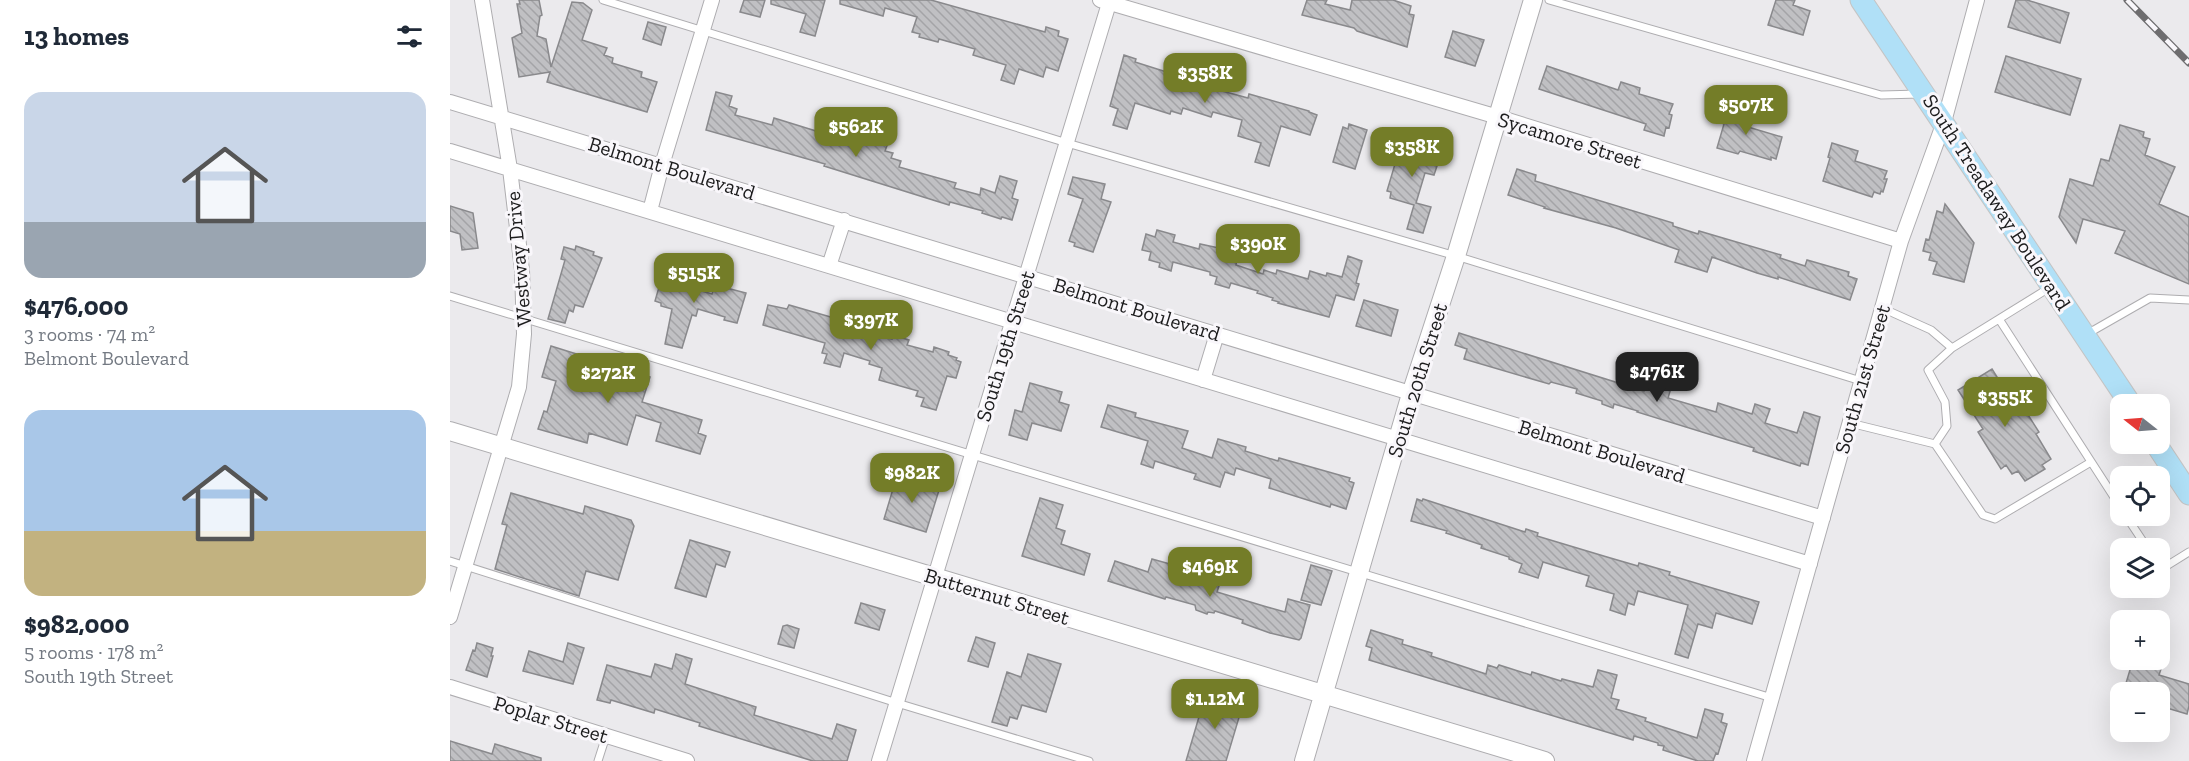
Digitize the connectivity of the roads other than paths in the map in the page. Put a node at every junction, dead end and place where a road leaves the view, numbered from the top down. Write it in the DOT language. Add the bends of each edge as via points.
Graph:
graph roads {
  1 [pos="482,0"];
  2 [pos="603,0"];
  3 [pos="712,0"];
  4 [pos="1533,0"];
  5 [pos="1550,0"];
  6 [pos="1861,0"];
  7 [pos="1977,0"];
  8 [pos="1106,1"];
  9 [pos="703,31"];
  10 [pos="1926,94"];
  11 [pos="450,102"];
  12 [pos="1498,117"];
  13 [pos="501,118"];
  14 [pos="1944,122"];
  15 [pos="1066,143"];
  16 [pos="450,151"];
  17 [pos="662,165"];
  18 [pos="510,169"];
  19 [pos="650,211"];
  20 [pos="844,220"];
  21 [pos="1901,241"];
  22 [pos="1456,256"];
  23 [pos="829,266"];
  24 [pos="1027,276"];
  25 [pos="2052,286"];
  26 [pos="450,296"];
  27 [pos="2189,300"];
  28 [pos="1882,308"];
  29 [pos="524,319"];
  30 [pos="1999,319"];
  31 [pos="1012,323"];
  32 [pos="1217,334"];
  33 [pos="2085,336"];
  34 [pos="1952,348"];
  35 [pos="1203,380"];
  36 [pos="1861,381"];
  37 [pos="1411,394"];
  38 [pos="2124,394"];
  39 [pos="1850,423"];
  40 [pos="450,431"];
  41 [pos="1398,439"];
  42 [pos="1935,444"];
  43 [pos="502,447"];
  44 [pos="972,454"];
  45 [pos="2163,454"];
  46 [pos="2091,462"];
  47 [pos="2110,491"];
  48 [pos="2189,494"];
  49 [pos="1823,518"];
  50 [pos="2189,552"];
  51 [pos="450,561"];
  52 [pos="1810,564"];
  53 [pos="2170,564"];
  54 [pos="466,567"];
  55 [pos="1360,573"];
  56 [pos="935,577"];
  57 [pos="450,617"];
  58 [pos="450,687"];
  59 [pos="1324,695"];
  60 [pos="1772,698"];
  61 [pos="897,703"];
  62 [pos="606,736"];
  63 [pos="598,761"];
  64 [pos="687,761"];
  65 [pos="879,761"];
  66 [pos="1089,761"];
  67 [pos="1304,761"];
  68 [pos="1545,761"];
  69 [pos="1754,761"];
  1 -- 13 [label="street, Westway Drive"];
  2 -- 9 [label="lane"];
  3 -- 9 [label="street"];
  4 -- 12 [label="street, South 20th Street"];
  5 -- 10 [label="lane" via="1881,95"];
  6 -- 10 [label="main road, South Treadaway Boulevard"];
  7 -- 14 [label="street, South 21st Street"];
  8 -- 12 [label="street, Sycamore Street"];
  8 -- 15 [label="street, South 19th Street"];
  9 -- 15 [label="lane"];
  9 -- 17 [label="street"];
  10 -- 14 [label="main road, South Treadaway Boulevard"];
  11 -- 13 [label="street, Belmont Boulevard"];
  12 -- 21 [label="street, Sycamore Street"];
  12 -- 22 [label="street, South 20th Street"];
  13 -- 17 [label="street, Belmont Boulevard"];
  13 -- 18 [label="street, Westway Drive"];
  14 -- 21 [label="street, South 21st Street"];
  14 -- 25 [label="main road, South Treadaway Boulevard"];
  15 -- 22 [label="lane"];
  15 -- 24 [label="street, South 19th Street"];
  16 -- 18 [label="street"];
  17 -- 19 [label="street"];
  17 -- 20 [label="street, Belmont Boulevard"];
  18 -- 19 [label="street"];
  18 -- 29 [label="street, Westway Drive"];
  19 -- 23 [label="street"];
  20 -- 23 [label="street"];
  20 -- 24 [label="street, Belmont Boulevard"];
  21 -- 28 [label="street, South 21st Street"];
  22 -- 36 [label="lane"];
  22 -- 37 [label="street, South 20th Street"];
  23 -- 31 [label="street"];
  24 -- 31 [label="street, South 19th Street"];
  24 -- 32 [label="street, Belmont Boulevard"];
  25 -- 30 [label="lane"];
  25 -- 33 [label="main road, South Treadaway Boulevard"];
  26 -- 29 [label="lane"];
  27 -- 33 [label="lane" via="2150,298"];
  28 -- 34 [label="lane" via="1931,330"];
  28 -- 36 [label="street, South 21st Street"];
  29 -- 43 [label="street, Westway Drive" via="519,387"];
  29 -- 44 [label="lane"];
  30 -- 34 [label="lane"];
  30 -- 46 [label="lane"];
  31 -- 35 [label="street"];
  31 -- 44 [label="street, South 19th Street"];
  32 -- 35 [label="street"];
  32 -- 37 [label="street, Belmont Boulevard"];
  33 -- 38 [label="main road, South Treadaway Boulevard"];
  34 -- 42 [label="lane" via="1928,370 1945,402 1947,426"];
  35 -- 41 [label="street"];
  36 -- 39 [label="street, South 21st Street"];
  37 -- 41 [label="street, South 20th Street"];
  37 -- 49 [label="street, Belmont Boulevard"];
  39 -- 42 [label="lane"];
  39 -- 49 [label="street, South 21st Street"];
  40 -- 43 [label="street, Butternut Street"];
  41 -- 52 [label="street"];
  41 -- 55 [label="street, South 20th Street"];
  42 -- 46 [label="lane" via="1983,515 1995,519"];
  43 -- 54 [label="street, Westway Drive"];
  43 -- 56 [label="street, Butternut Street"];
  44 -- 55 [label="lane"];
  44 -- 56 [label="street, South 19th Street"];
  45 -- 48 [label="main road"];
  46 -- 47 [label="lane"];
  49 -- 52 [label="street, South 21st Street"];
  50 -- 53 [label="lane"];
  51 -- 54 [label="lane"];
  52 -- 60 [label="street, South 21st Street"];
  54 -- 57 [label="street, Westway Drive"];
  54 -- 61 [label="lane"];
  55 -- 59 [label="street, South 20th Street"];
  55 -- 60 [label="lane"];
  56 -- 59 [label="street, Butternut Street"];
  56 -- 61 [label="street, South 19th Street"];
  58 -- 62 [label="street, Poplar Street"];
  59 -- 67 [label="street, South 20th Street"];
  59 -- 68 [label="street, Butternut Street"];
  60 -- 69 [label="street, South 21st Street"];
  61 -- 65 [label="street, South 19th Street"];
  61 -- 66 [label="lane"];
  62 -- 63 [label="lane"];
  62 -- 64 [label="street, Poplar Street"];
}
